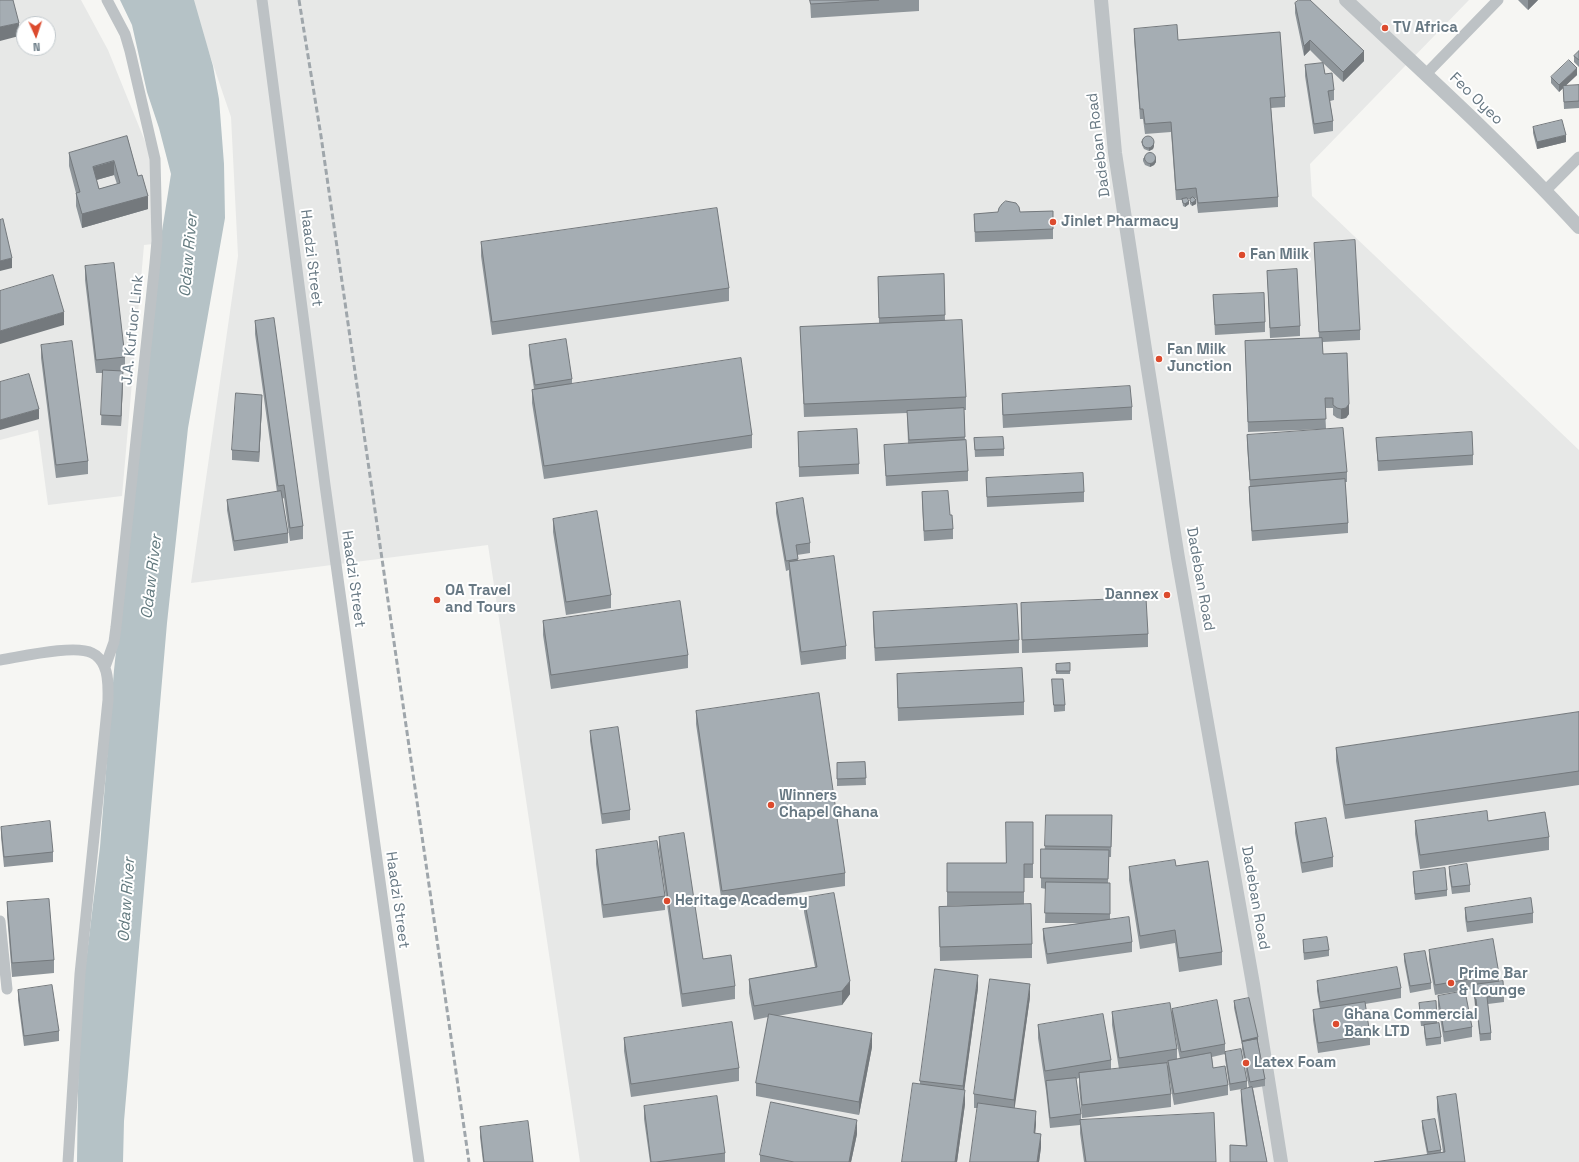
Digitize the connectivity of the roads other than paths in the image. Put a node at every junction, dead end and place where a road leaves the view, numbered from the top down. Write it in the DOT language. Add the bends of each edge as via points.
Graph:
graph roads {
  1 [pos="107,0"];
  2 [pos="262,0"];
  3 [pos="1101,0"];
  4 [pos="1346,0"];
  5 [pos="1498,0"];
  6 [pos="1426,74"];
  7 [pos="1579,157"];
  8 [pos="1546,190"];
  9 [pos="1579,227"];
  10 [pos="0,660"];
  11 [pos="105,668"];
  12 [pos="0,921"];
  13 [pos="8,989"];
  14 [pos="68,1162"];
  15 [pos="419,1162"];
  16 [pos="1281,1162"];
  1 -- 11 [label="street, J.A. Kufuor Link" via="125,34 155,159 157,241 116,626 114,642"];
  2 -- 15 [label="street, Haadzi Street" via="326,493"];
  3 -- 16 [label="street, Dadeban Road" via="1115,153 1148,369"];
  4 -- 6 [label="street, Feo Oyeo"];
  5 -- 6 [label="street"];
  6 -- 8 [label="street, Feo Oyeo"];
  7 -- 8 [label="street"];
  8 -- 9 [label="street, Feo Oyeo"];
  10 -- 11 [label="street" via="64,650 81,650 92,652"];
  11 -- 14 [label="street" via="108,700 80,974"];
  12 -- 13 [label="street"];
}
